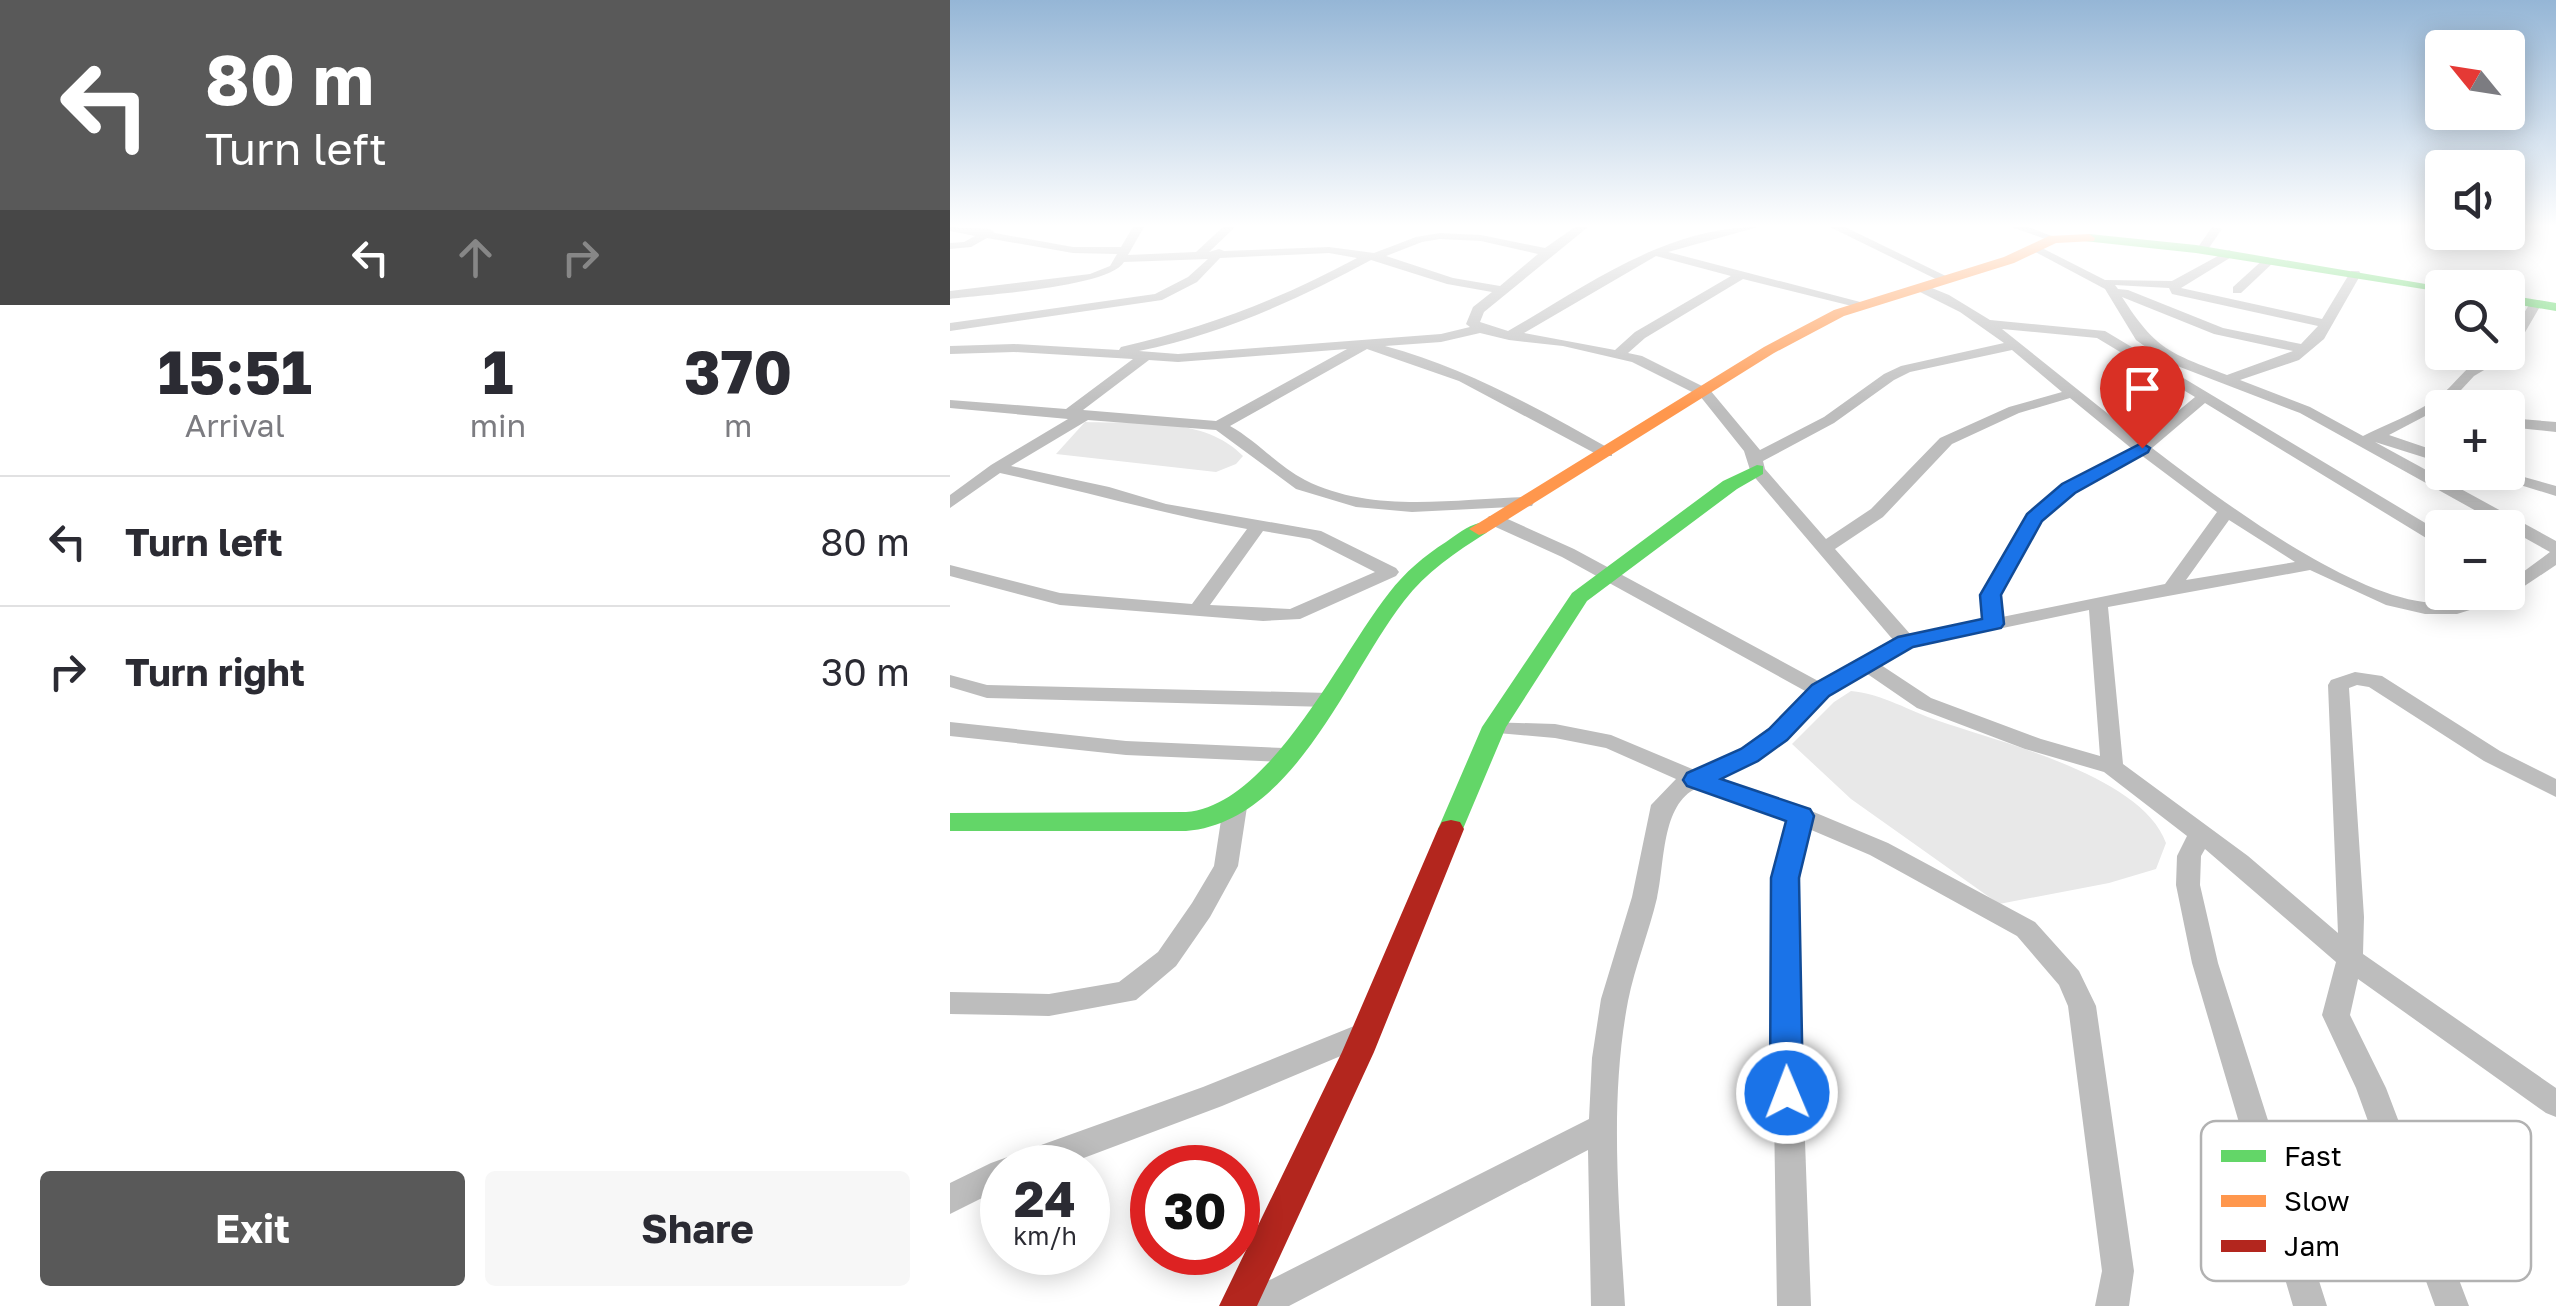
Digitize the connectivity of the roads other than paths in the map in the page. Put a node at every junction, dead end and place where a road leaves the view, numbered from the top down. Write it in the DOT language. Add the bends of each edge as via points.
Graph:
graph roads {
  1 [pos="1006,288"];
  2 [pos="1180,288"];
  3 [pos="1310,288"];
  4 [pos="1490,288"];
  5 [pos="1504,288"];
  6 [pos="1592,288"];
  7 [pos="1719,288"];
  8 [pos="1787,288"];
  9 [pos="1922,288"];
  10 [pos="2109,288"];
  11 [pos="2111,288"];
  12 [pos="2175,288"];
  13 [pos="2239,288"];
  14 [pos="2346,288"];
  15 [pos="1502,290"];
  16 [pos="2237,290"];
  17 [pos="950,295"];
  18 [pos="2226,301"];
  19 [pos="2546,305"];
  20 [pos="1858,306"];
  21 [pos="2179,318"];
  22 [pos="1989,324"];
  23 [pos="2326,324"];
  24 [pos="950,327"];
  25 [pos="2525,328"];
  26 [pos="1480,330"];
  27 [pos="1461,335"];
  28 [pos="1509,336"];
  29 [pos="1368,343"];
  30 [pos="2014,344"];
  31 [pos="2302,349"];
  32 [pos="950,350"];
  33 [pos="1099,354"];
  34 [pos="1618,354"];
  35 [pos="1144,358"];
  36 [pos="1429,364"];
  37 [pos="2474,370"];
  38 [pos="2227,380"];
  39 [pos="2456,390"];
  40 [pos="1705,393"];
  41 [pos="2072,393"];
  42 [pos="2205,396"];
  43 [pos="950,404"];
  44 [pos="2425,414"];
  45 [pos="1076,415"];
  46 [pos="2525,424"];
  47 [pos="1220,426"];
  48 [pos="2556,427"];
  49 [pos="2372,438"];
  50 [pos="2142,448"];
  51 [pos="1606,453"];
  52 [pos="2425,453"];
  53 [pos="1756,464"];
  54 [pos="997,468"];
  55 [pos="2525,483"];
  56 [pos="2556,491"];
  57 [pos="1526,502"];
  58 [pos="950,503"];
  59 [pos="2227,510"];
  60 [pos="1495,520"];
  61 [pos="1259,524"];
  62 [pos="2556,525"];
  63 [pos="2425,530"];
  64 [pos="1824,548"];
  65 [pos="2552,550"];
  66 [pos="2313,564"];
  67 [pos="950,570"];
  68 [pos="1390,572"];
  69 [pos="2525,573"];
  70 [pos="1606,574"];
  71 [pos="1416,575"];
  72 [pos="2171,588"];
  73 [pos="2098,604"];
  74 [pos="2425,606"];
  75 [pos="1198,609"];
  76 [pos="1993,624"];
  77 [pos="1906,642"];
  78 [pos="1867,665"];
  79 [pos="950,681"];
  80 [pos="1820,690"];
  81 [pos="1329,700"];
  82 [pos="1494,727"];
  83 [pos="950,730"];
  84 [pos="1284,756"];
  85 [pos="2112,767"];
  86 [pos="1696,780"];
  87 [pos="2556,789"];
  88 [pos="1235,807"];
  89 [pos="1801,816"];
  90 [pos="950,822"];
  91 [pos="2200,834"];
  92 [pos="2350,959"];
  93 [pos="950,1003"];
  94 [pos="1366,1033"];
  95 [pos="2556,1104"];
  96 [pos="2253,1121"];
  97 [pos="2383,1121"];
  98 [pos="1604,1126"];
  99 [pos="1080,1145"];
  100 [pos="980,1184"];
  101 [pos="950,1199"];
  102 [pos="2302,1281"];
  103 [pos="2443,1281"];
  104 [pos="1238,1306"];
  105 [pos="1254,1306"];
  106 [pos="1608,1306"];
  107 [pos="1794,1306"];
  108 [pos="2112,1306"];
  109 [pos="2310,1306"];
  110 [pos="2452,1306"];
  1 -- 17 [label="street"];
  2 -- 24 [label="street" via="1158,297"];
  3 -- 33 [label="street" via="1236,320"];
  4 -- 15 [label="street"];
  5 -- 15 [label="street"];
  6 -- 28 [label="street"];
  7 -- 34 [label="street"];
  8 -- 20 [label="street"];
  9 -- 20 [label="street"];
  9 -- 22 [label="street" via="1959,302"];
  10 -- 38 [label="street" via="2141,337 2172,359"];
  11 -- 21 [label="street"];
  12 -- 18 [label="street"];
  13 -- 16 [label="street"];
  14 -- 23 [label="street"];
  15 -- 26 [label="street" via="1478,310 1473,324"];
  18 -- 21 [label="street"];
  18 -- 23 [label="street"];
  19 -- 25 [label="street"];
  20 -- 40 [label="street" via="1769,350"];
  21 -- 31 [label="street"];
  22 -- 30 [label="street"];
  22 -- 42 [label="street" via="2100,334"];
  23 -- 31 [label="street"];
  26 -- 27 [label="street"];
  26 -- 28 [label="street"];
  27 -- 29 [label="street"];
  27 -- 36 [label="street"];
  28 -- 34 [label="street"];
  29 -- 35 [label="street"];
  29 -- 36 [label="street"];
  29 -- 47 [label="street"];
  30 -- 41 [label="street"];
  30 -- 53 [label="street" via="1889,376"];
  31 -- 38 [label="street"];
  32 -- 33 [label="street"];
  33 -- 35 [label="street"];
  34 -- 40 [label="street"];
  35 -- 45 [label="street"];
  36 -- 51 [label="street" via="1492,390"];
  37 -- 39 [label="street"];
  38 -- 49 [label="street"];
  40 -- 51 [label="street"];
  40 -- 53 [label="street"];
  41 -- 50 [label="street"];
  41 -- 64 [label="street" via="1946,440 1877,514"];
  42 -- 50 [label="street"];
  42 -- 63 [label="street"];
  43 -- 45 [label="street"];
  44 -- 49 [label="street"];
  45 -- 47 [label="street"];
  45 -- 54 [label="street"];
  46 -- 48 [label="street"];
  47 -- 57 [label="street" via="1285,476 1352,501 1434,508"];
  49 -- 52 [label="street"];
  49 -- 65 [label="street"];
  50 -- 59 [label="street"];
  50 -- 76 [label="street" via="2068,488 2034,518 1990,595"];
  51 -- 57 [label="street"];
  53 -- 64 [label="street"];
  53 -- 70 [label="street"];
  54 -- 58 [label="street"];
  54 -- 61 [label="street" via="1163,509"];
  55 -- 56 [label="street"];
  57 -- 60 [label="street"];
  59 -- 66 [label="street"];
  59 -- 72 [label="street"];
  60 -- 70 [label="street"];
  60 -- 71 [label="street"];
  61 -- 68 [label="street" via="1315,535"];
  61 -- 75 [label="street"];
  62 -- 65 [label="street"];
  64 -- 77 [label="street"];
  65 -- 69 [label="street"];
  66 -- 72 [label="street"];
  66 -- 74 [label="street" via="2369,593"];
  67 -- 75 [label="street" via="1060,599"];
  68 -- 71 [label="street"];
  68 -- 75 [label="street" via="1293,615"];
  70 -- 80 [label="street"];
  70 -- 82 [label="street" via="1565,614"];
  71 -- 81 [label="street"];
  72 -- 73 [label="street"];
  73 -- 76 [label="street"];
  73 -- 85 [label="street"];
  76 -- 77 [label="street"];
  77 -- 78 [label="street"];
  78 -- 80 [label="street"];
  78 -- 85 [label="street" via="1924,703"];
  79 -- 81 [label="street" via="987,690"];
  80 -- 86 [label="street" via="1764,745"];
  81 -- 84 [label="street"];
  82 -- 86 [label="street" via="1611,742"];
  82 -- 94 [label="street"];
  83 -- 84 [label="street"];
  84 -- 88 [label="street"];
  85 -- 91 [label="street"];
  86 -- 89 [label="street"];
  86 -- 98 [label="street" via="1670,795 1660,815 1645,897 1614,999"];
  87 -- 92 [label="street" via="2376,681 2342,682 2337,688"];
  88 -- 90 [label="street" via="1204,820"];
  88 -- 93 [label="street" via="1226,866 1201,910 1167,959 1126,992 1050,1005"];
  89 -- 107 [label="street" via="1784,904"];
  89 -- 108 [label="street" via="1879,849 2026,930 2070,979 2082,1006 2118,1271"];
  91 -- 92 [label="street"];
  91 -- 96 [label="street" via="2189,856 2188,885"];
  92 -- 95 [label="street"];
  92 -- 97 [label="street" via="2336,1015"];
  94 -- 99 [label="street"];
  94 -- 104 [label="street"];
  98 -- 105 [label="street"];
  98 -- 106 [label="street"];
  100 -- 101 [label="street"];
  102 -- 109 [label="street"];
  103 -- 110 [label="street"];
}
